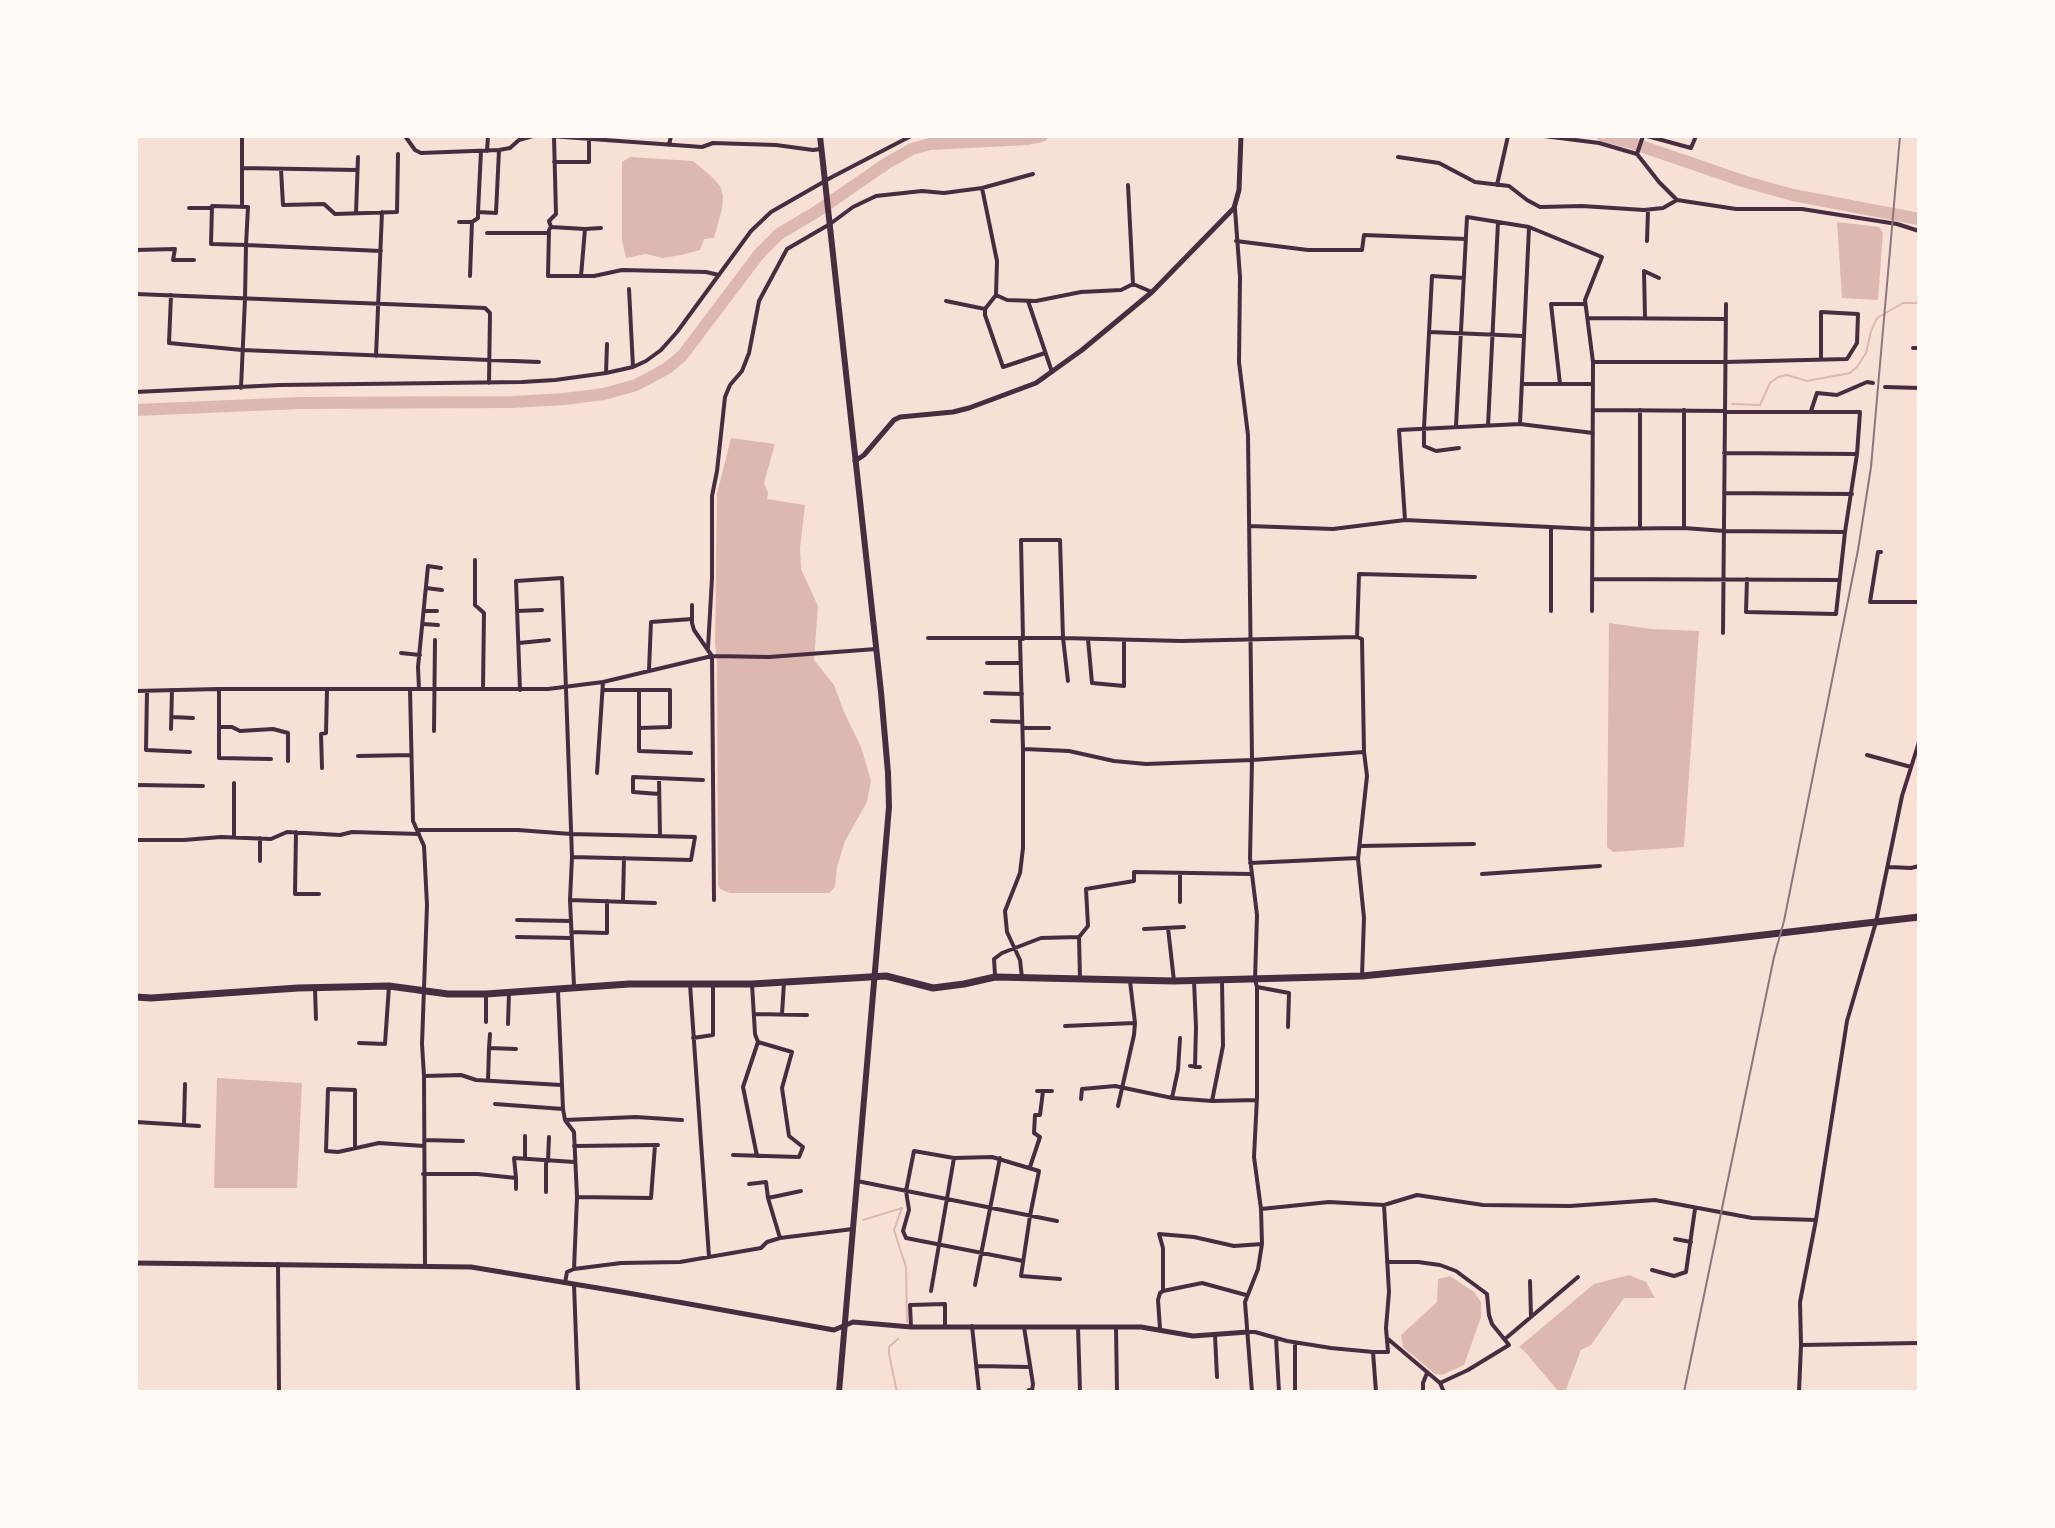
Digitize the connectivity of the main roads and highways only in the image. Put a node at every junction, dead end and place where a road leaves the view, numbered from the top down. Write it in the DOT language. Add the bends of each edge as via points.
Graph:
graph roads {
  1 [pos="820,136"];
  2 [pos="1919,917"];
  3 [pos="874,977"];
  4 [pos="136,997"];
  5 [pos="839,1392"];
  1 -- 3 [label="main road" via="885,730 889,807"];
  2 -- 3 [label="main road" via="1256,983 995,977 933,988"];
  3 -- 4 [label="main road" via="574,986 486,994 389,986"];
  3 -- 5 [label="main road"];
}
